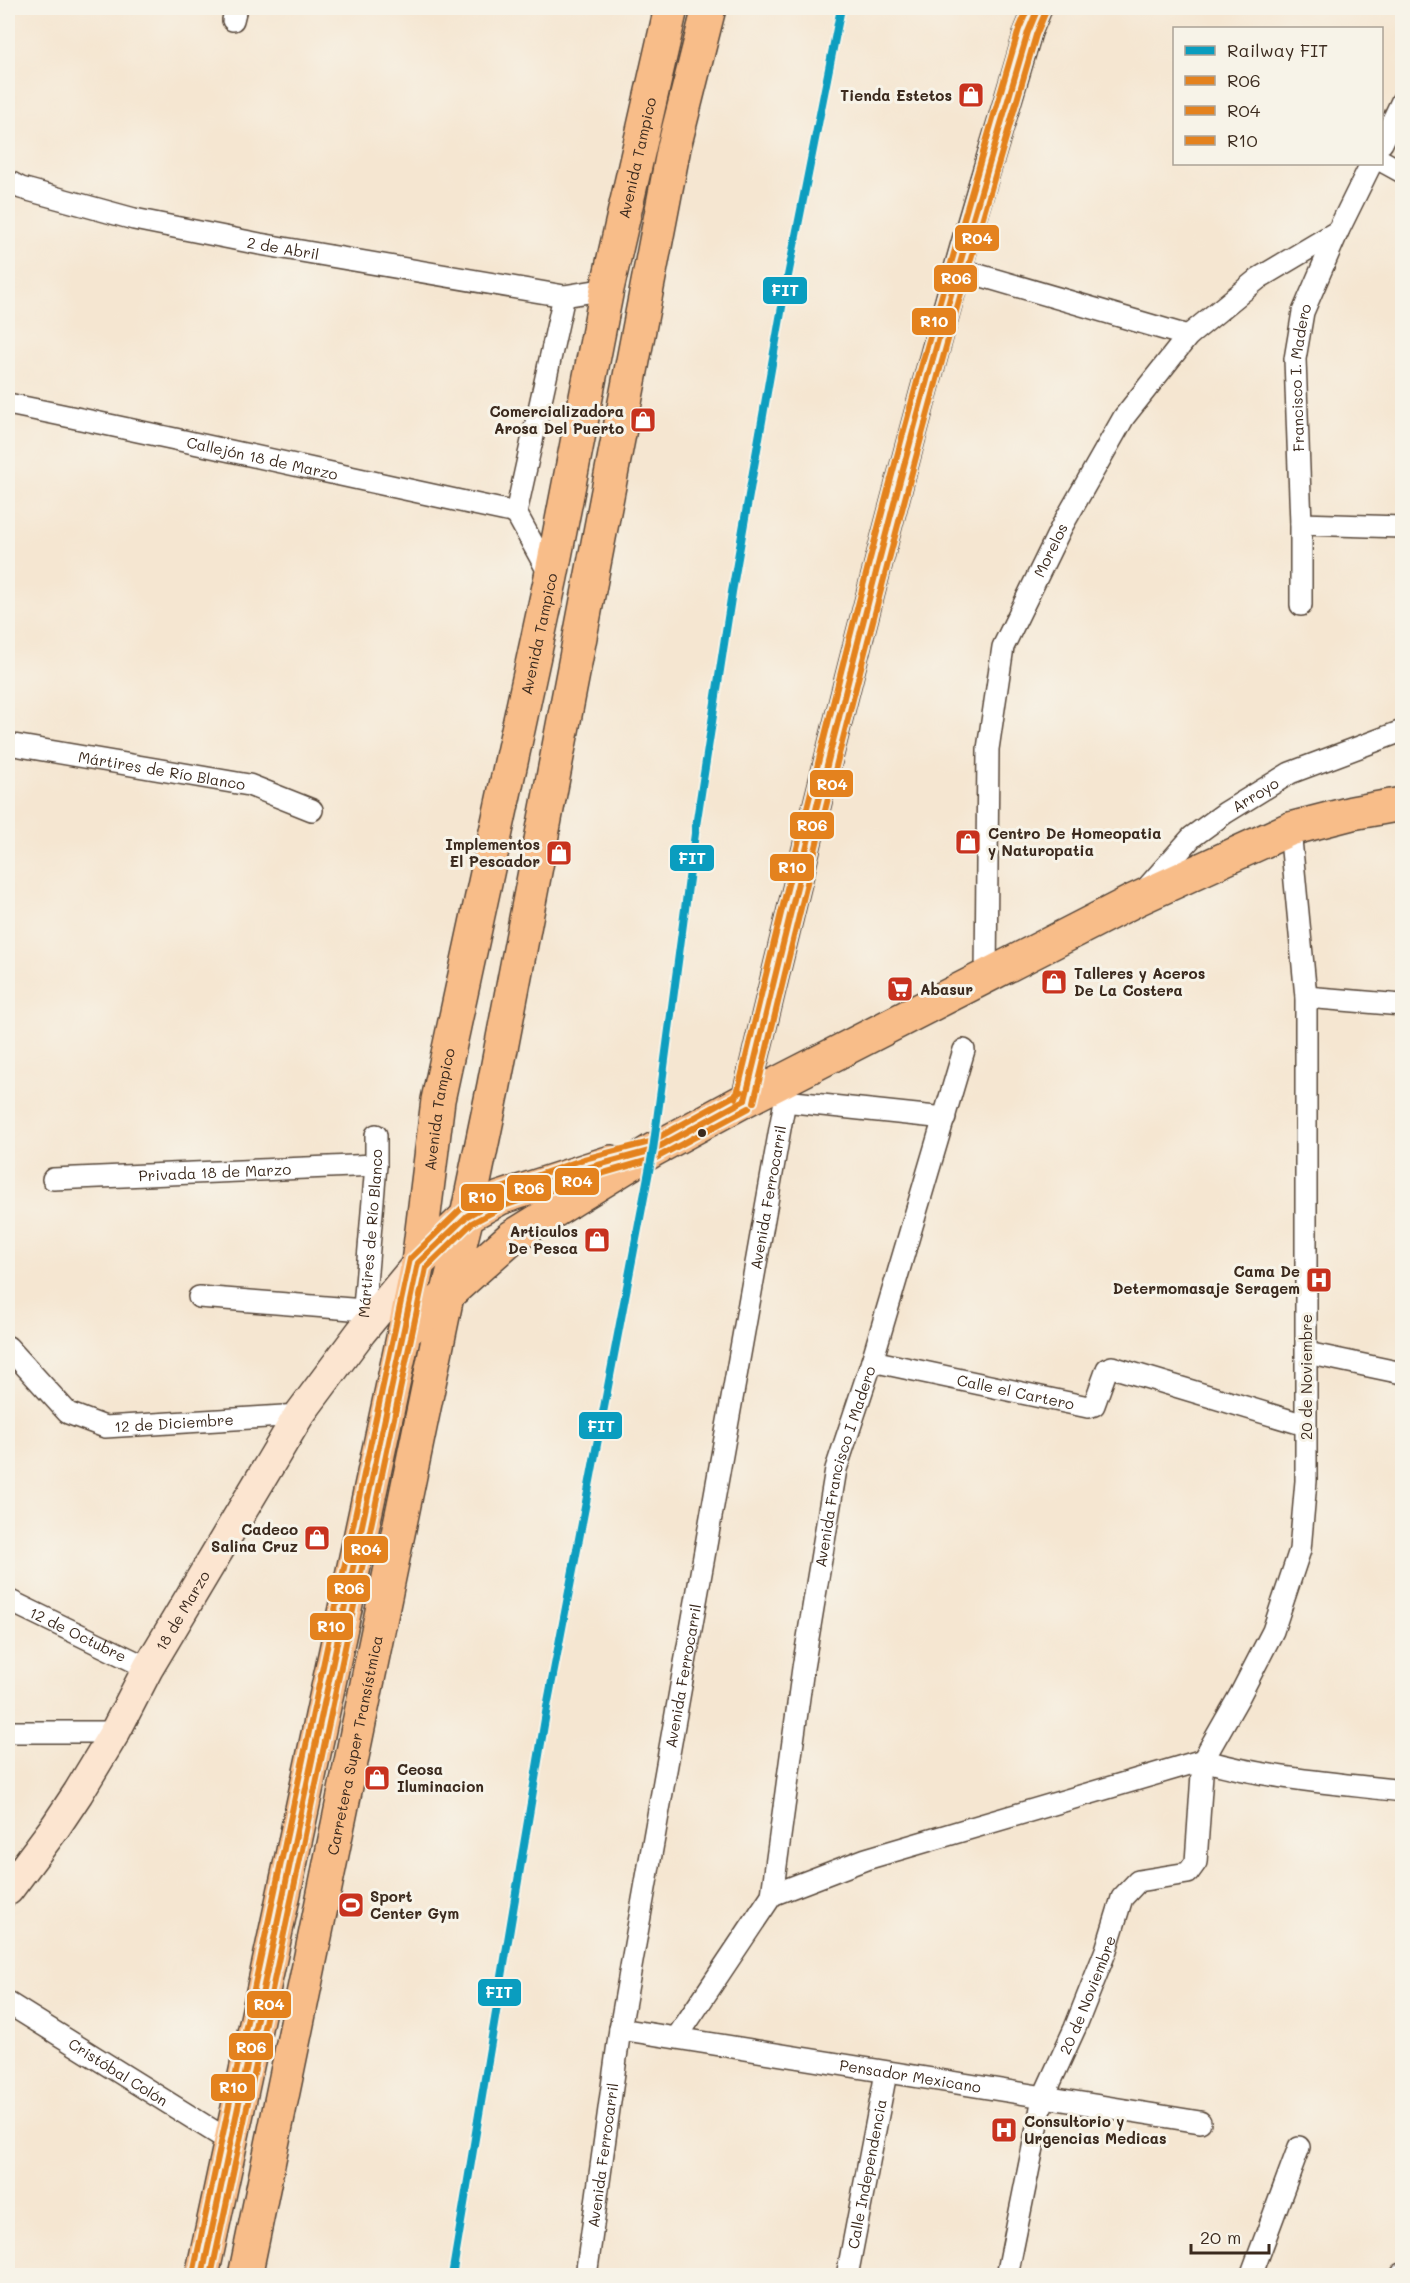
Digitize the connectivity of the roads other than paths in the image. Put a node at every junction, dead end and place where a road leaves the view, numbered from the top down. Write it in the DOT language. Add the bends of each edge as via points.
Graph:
graph roads {
  1 [pos="671,8"];
  2 [pos="709,8"];
  3 [pos="1038,8"];
  4 [pos="1402,101"];
  5 [pos="1383,141"];
  6 [pos="1383,162"];
  7 [pos="1371,165"];
  8 [pos="1402,172"];
  9 [pos="8,181"];
  10 [pos="1338,231"];
  11 [pos="957,269"];
  12 [pos="607,289"];
  13 [pos="564,296"];
  14 [pos="1188,336"];
  15 [pos="8,404"];
  16 [pos="516,513"];
  17 [pos="1301,524"];
  18 [pos="1402,527"];
  19 [pos="551,577"];
  20 [pos="1301,605"];
  21 [pos="1402,731"];
  22 [pos="8,744"];
  23 [pos="1402,804"];
  24 [pos="312,810"];
  25 [pos="1290,829"];
  26 [pos="1136,900"];
  27 [pos="986,978"];
  28 [pos="1306,998"];
  29 [pos="1402,1005"];
  30 [pos="964,1050"];
  31 [pos="787,1090"];
  32 [pos="746,1100"];
  33 [pos="945,1118"];
  34 [pos="376,1135"];
  35 [pos="653,1150"];
  36 [pos="376,1165"];
  37 [pos="53,1179"];
  38 [pos="467,1216"];
  39 [pos="418,1263"];
  40 [pos="447,1296"];
  41 [pos="199,1297"];
  42 [pos="363,1321"];
  43 [pos="404,1333"];
  44 [pos="8,1347"];
  45 [pos="1307,1353"];
  46 [pos="872,1361"];
  47 [pos="1402,1373"];
  48 [pos="299,1415"];
  49 [pos="1305,1425"];
  50 [pos="8,1600"];
  51 [pos="148,1668"];
  52 [pos="8,1732"];
  53 [pos="115,1732"];
  54 [pos="1203,1760"];
  55 [pos="1402,1791"];
  56 [pos="8,1890"];
  57 [pos="772,1895"];
  58 [pos="8,2003"];
  59 [pos="260,2014"];
  60 [pos="298,2022"];
  61 [pos="620,2029"];
  62 [pos="677,2037"];
  63 [pos="886,2073"];
  64 [pos="1043,2098"];
  65 [pos="1200,2122"];
  66 [pos="231,2142"];
  67 [pos="1299,2147"];
  68 [pos="202,2276"];
  69 [pos="245,2276"];
  70 [pos="586,2276"];
  71 [pos="847,2276"];
  72 [pos="1007,2276"];
  73 [pos="1251,2276"];
  1 -- 12 [label="main road, Avenida Tampico"];
  2 -- 38 [label="main road" via="674,147"];
  3 -- 11 [label="street"];
  4 -- 5 [label="street"];
  6 -- 8 [label="street"];
  7 -- 10 [label="street, Francisco I. Madero"];
  9 -- 13 [label="street, 2 de Abril" via="134,219"];
  10 -- 14 [label="street, Morelos" via="1259,278"];
  10 -- 17 [label="street, Francisco I. Madero" via="1304,312 1295,359"];
  11 -- 14 [label="street"];
  11 -- 32 [label="street" via="818,794"];
  12 -- 13 [label="street, 2 de Abril"];
  12 -- 19 [label="main road, Avenida Tampico"];
  13 -- 16 [label="street"];
  14 -- 27 [label="street, Morelos" via="1124,417 1062,526 1003,647 988,748"];
  15 -- 16 [label="street, Callejón 18 de Marzo"];
  16 -- 19 [label="street"];
  17 -- 18 [label="street"];
  17 -- 20 [label="street, Francisco I. Madero"];
  19 -- 39 [label="main road, Avenida Tampico" via="438,1100"];
  21 -- 26 [label="street, Arroyo" via="1290,773 1225,813 1192,837"];
  22 -- 24 [label="street, Mártires de Río Blanco" via="249,784"];
  23 -- 25 [label="main road"];
  25 -- 26 [label="main road"];
  25 -- 28 [label="street, 20 de Noviembre"];
  26 -- 27 [label="main road"];
  27 -- 31 [label="main road"];
  28 -- 29 [label="street"];
  28 -- 45 [label="street, 20 de Noviembre"];
  30 -- 33 [label="street, Avenida Francisco I Madero"];
  31 -- 32 [label="main road"];
  31 -- 33 [label="street"];
  31 -- 61 [label="street, Avenida Ferrocarril"];
  32 -- 35 [label="main road"];
  33 -- 46 [label="street, Avenida Francisco I Madero"];
  34 -- 36 [label="street, Mártires de Río Blanco"];
  35 -- 38 [label="main road" via="538,1184"];
  35 -- 40 [label="main road" via="512,1237"];
  36 -- 37 [label="street, Privada 18 de Marzo"];
  36 -- 42 [label="street, Mártires de Río Blanco"];
  38 -- 39 [label="main road"];
  38 -- 40 [label="main road, Carretera Super Transístmica"];
  39 -- 42 [label="main road, 18 de Marzo"];
  39 -- 43 [label="main road"];
  40 -- 43 [label="main road"];
  40 -- 60 [label="main road, Carretera Super Transístmica"];
  41 -- 42 [label="street"];
  42 -- 43 [label="main road"];
  42 -- 48 [label="main road, 18 de Marzo"];
  43 -- 59 [label="main road"];
  44 -- 48 [label="street, 12 de Diciembre" via="68,1413 105,1426"];
  45 -- 47 [label="street"];
  45 -- 49 [label="street, 20 de Noviembre"];
  46 -- 49 [label="street, Calle el Cartero" via="1088,1407 1094,1405 1107,1369 1112,1367"];
  46 -- 57 [label="street, Avenida Francisco I Madero" via="836,1469 803,1668"];
  48 -- 51 [label="main road, 18 de Marzo"];
  49 -- 54 [label="street, 20 de Noviembre" via="1306,1481 1300,1550 1273,1631"];
  50 -- 51 [label="street, 12 de Octubre"];
  51 -- 53 [label="main road, 18 de Marzo"];
  52 -- 53 [label="street"];
  53 -- 56 [label="main road, 18 de Marzo" via="57,1826"];
  54 -- 55 [label="street" via="1279,1776"];
  54 -- 57 [label="street" via="866,1859"];
  54 -- 64 [label="street, 20 de Noviembre" via="1196,1862 1188,1873 1138,1881 1122,1898 1102,1961"];
  57 -- 62 [label="street"];
  58 -- 66 [label="street, Cristóbal Colón"];
  59 -- 60 [label="main road"];
  59 -- 66 [label="main road"];
  60 -- 69 [label="main road, Carretera Super Transístmica"];
  61 -- 62 [label="street, Pensador Mexicano"];
  61 -- 70 [label="street, Avenida Ferrocarril"];
  62 -- 63 [label="street, Pensador Mexicano"];
  63 -- 64 [label="street, Pensador Mexicano"];
  63 -- 71 [label="street, Calle Independencia"];
  64 -- 65 [label="street, Pensador Mexicano"];
  64 -- 72 [label="street, 20 de Noviembre"];
  66 -- 68 [label="main road"];
  67 -- 73 [label="street"];
}
